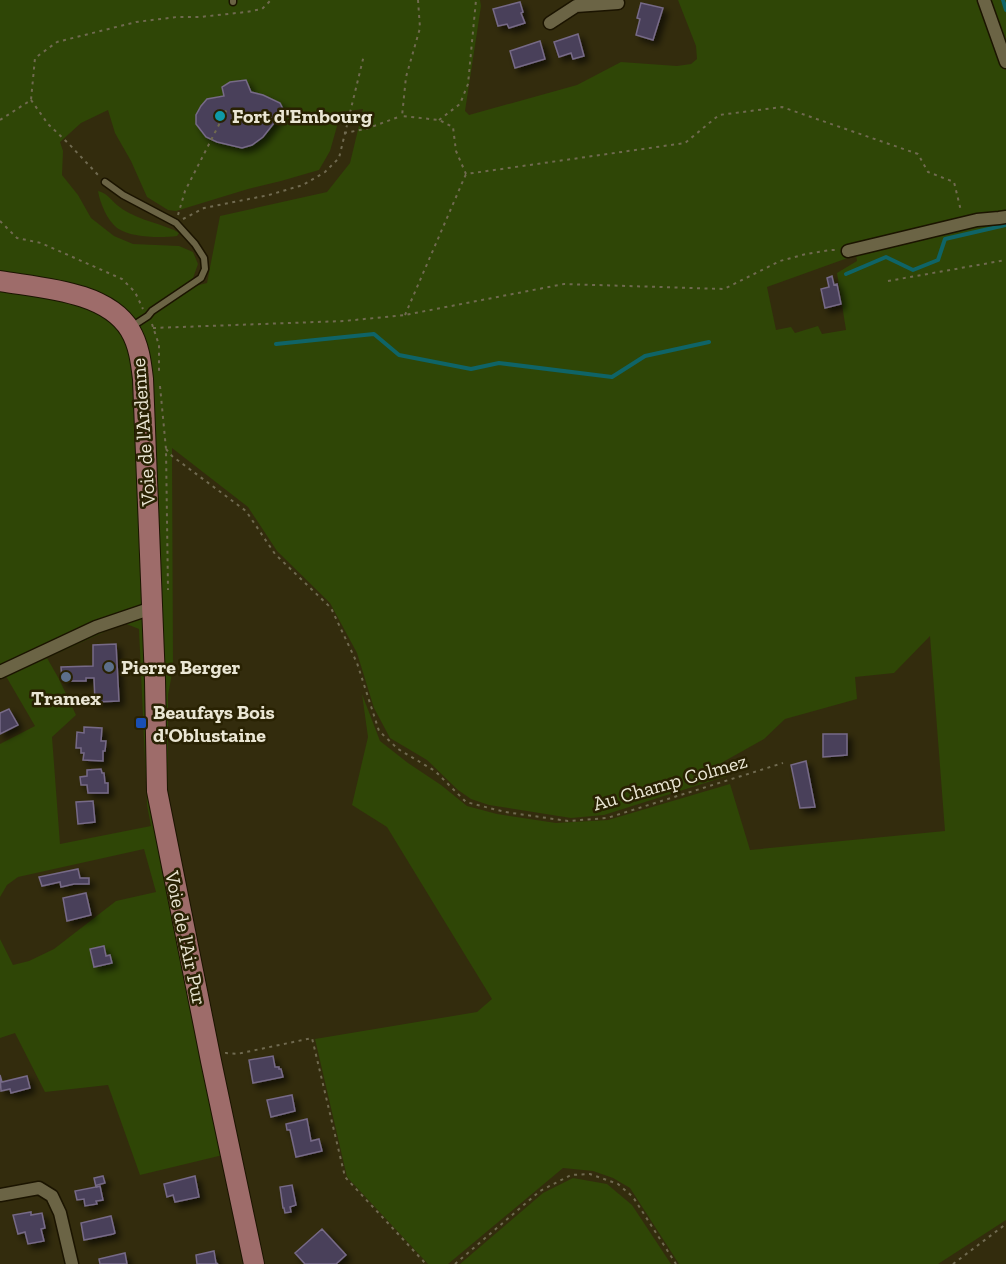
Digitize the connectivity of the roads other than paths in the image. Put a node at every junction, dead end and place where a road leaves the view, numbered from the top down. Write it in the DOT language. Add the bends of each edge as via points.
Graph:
graph roads {
  1 [pos="984,0"];
  2 [pos="575,3"];
  3 [pos="618,3"];
  4 [pos="550,23"];
  5 [pos="1006,62"];
  6 [pos="105,182"];
  7 [pos="1006,217"];
  8 [pos="848,251"];
  9 [pos="0,281"];
  10 [pos="129,328"];
  11 [pos="160,604"];
  12 [pos="0,672"];
  13 [pos="0,1195"];
  14 [pos="72,1264"];
  15 [pos="254,1264"];
  1 -- 5 [label="street"];
  2 -- 3 [label="street"];
  2 -- 4 [label="street"];
  6 -- 10 [label="lane" via="176,223 204,258 201,278"];
  7 -- 8 [label="street" via="977,220"];
  9 -- 10 [label="main road, Voie de l'Ardenne" via="84,297 106,307"];
  10 -- 11 [label="main road, Voie de l'Ardenne" via="144,379"];
  11 -- 12 [label="street" via="96,627"];
  11 -- 15 [label="main road, Voie de l'Air Pur" via="157,791"];
  13 -- 14 [label="street" via="39,1188 52,1196"];
}
